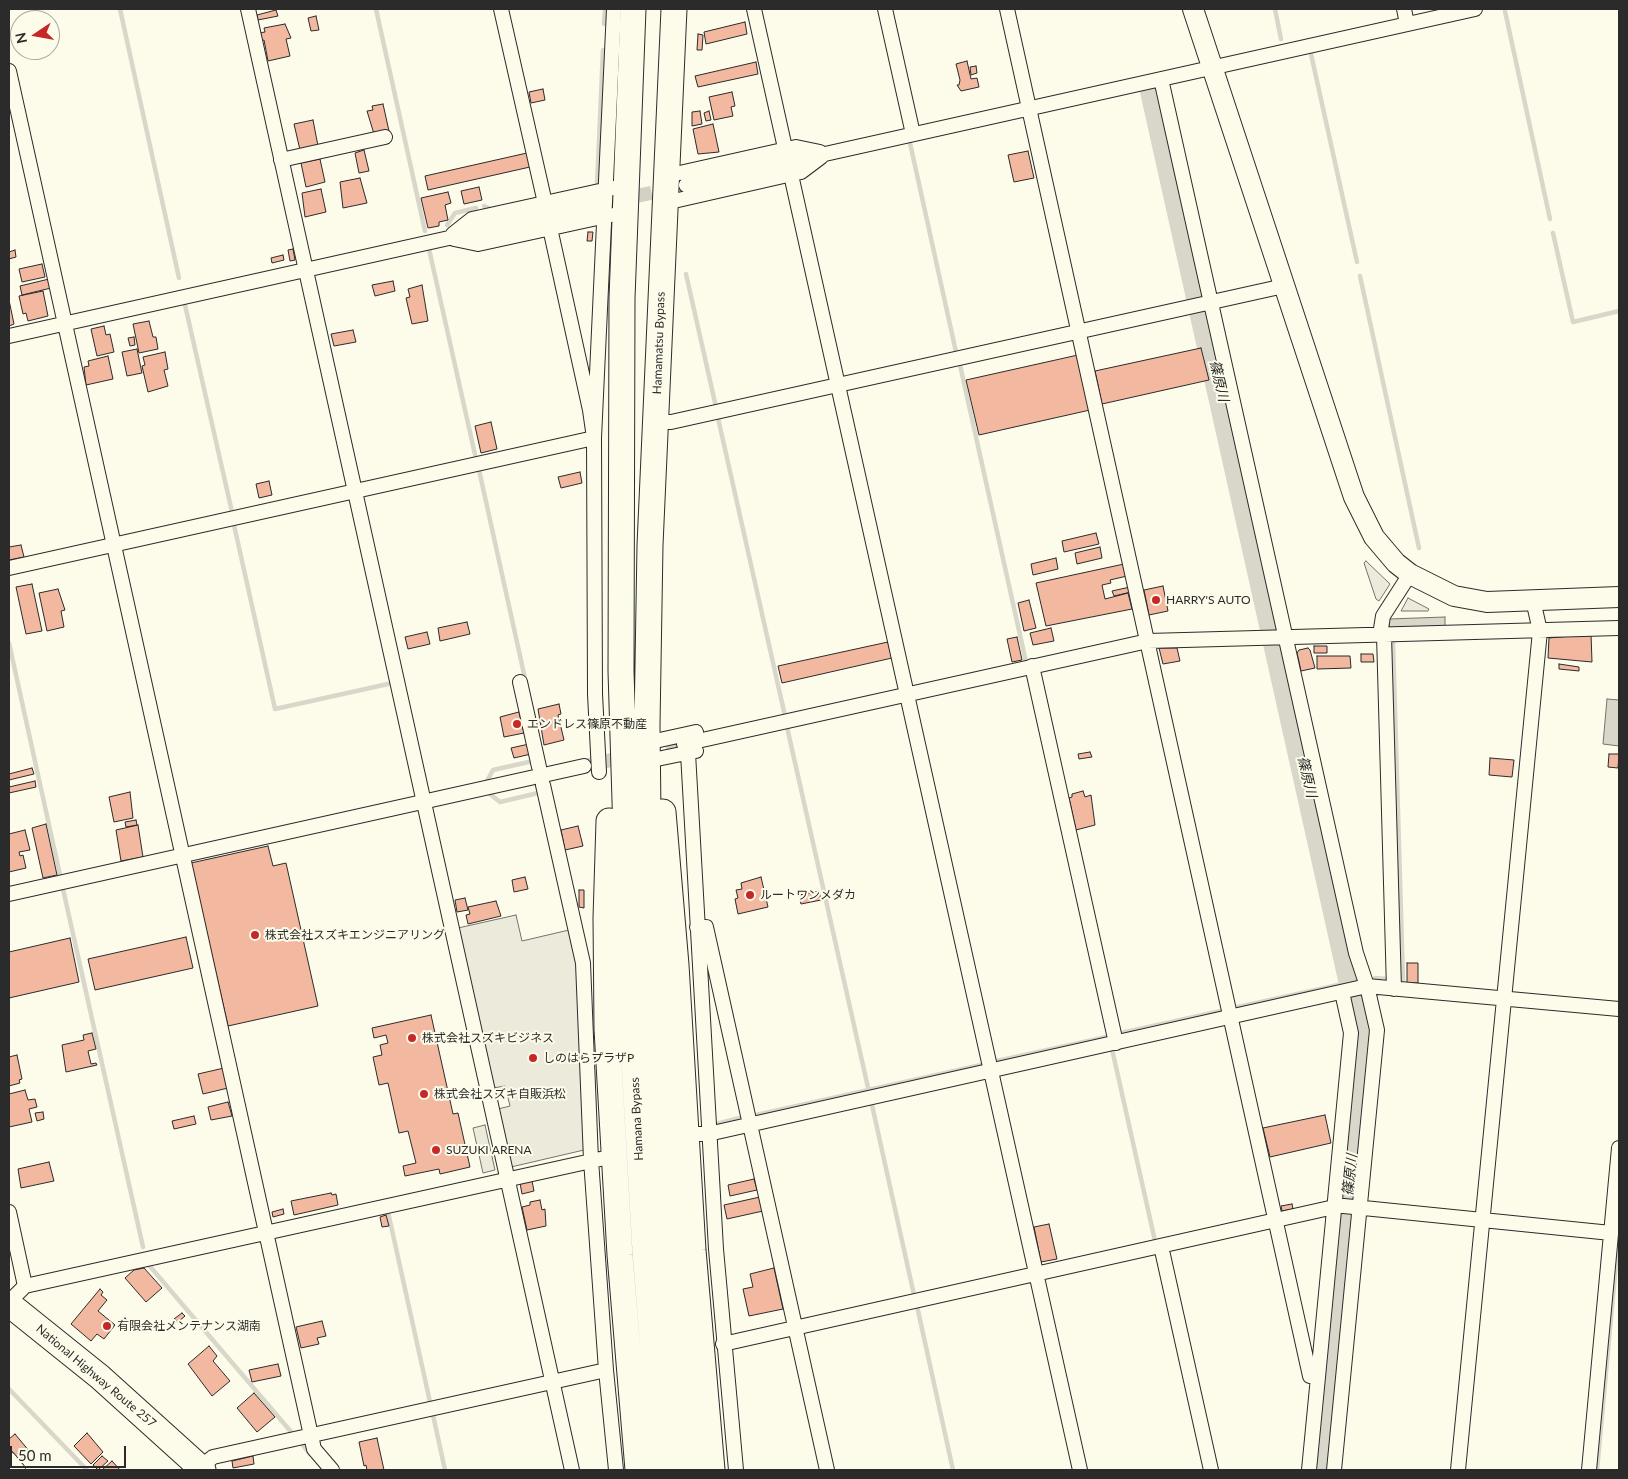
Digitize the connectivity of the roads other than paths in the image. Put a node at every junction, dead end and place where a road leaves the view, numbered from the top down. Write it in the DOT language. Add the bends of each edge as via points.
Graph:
graph roads {
  1 [pos="248,9"];
  2 [pos="501,9"];
  3 [pos="614,9"];
  4 [pos="633,9"];
  5 [pos="674,9"];
  6 [pos="754,9"];
  7 [pos="885,9"];
  8 [pos="1007,9"];
  9 [pos="1193,9"];
  10 [pos="1404,9"];
  11 [pos="1475,9"];
  12 [pos="1407,24"];
  13 [pos="1212,68"];
  14 [pos="9,71"];
  15 [pos="1161,79"];
  16 [pos="1029,108"];
  17 [pos="913,134"];
  18 [pos="385,137"];
  19 [pos="826,154"];
  20 [pos="281,160"];
  21 [pos="788,162"];
  22 [pos="676,181"];
  23 [pos="615,188"];
  24 [pos="544,203"];
  25 [pos="665,203"];
  26 [pos="608,211"];
  27 [pos="550,228"];
  28 [pos="448,238"];
  29 [pos="306,270"];
  30 [pos="1284,286"];
  31 [pos="1205,303"];
  32 [pos="65,324"];
  33 [pos="1079,332"];
  34 [pos="9,336"];
  35 [pos="838,385"];
  36 [pos="656,422"];
  37 [pos="594,438"];
  38 [pos="355,491"];
  39 [pos="114,545"];
  40 [pos="9,568"];
  41 [pos="1410,574"];
  42 [pos="1619,597"];
  43 [pos="1533,600"];
  44 [pos="1619,628"];
  45 [pos="1540,631"];
  46 [pos="1382,635"];
  47 [pos="1279,637"];
  48 [pos="1148,640"];
  49 [pos="1032,666"];
  50 [pos="621,678"];
  51 [pos="647,678"];
  52 [pos="520,682"];
  53 [pos="906,694"];
  54 [pos="772,724"];
  55 [pos="686,748"];
  56 [pos="656,750"];
  57 [pos="606,761"];
  58 [pos="584,766"];
  59 [pos="539,767"];
  60 [pos="543,785"];
  61 [pos="490,787"];
  62 [pos="424,802"];
  63 [pos="182,856"];
  64 [pos="9,894"];
  65 [pos="697,927"];
  66 [pos="1365,987"];
  67 [pos="1394,989"];
  68 [pos="1344,992"];
  69 [pos="1504,998"];
  70 [pos="1619,1009"];
  71 [pos="1232,1017"];
  72 [pos="1116,1042"];
  73 [pos="990,1070"];
  74 [pos="750,1124"];
  75 [pos="697,1134"];
  76 [pos="1619,1148"];
  77 [pos="602,1158"];
  78 [pos="507,1178"];
  79 [pos="1336,1206"];
  80 [pos="1358,1207"];
  81 [pos="9,1212"];
  82 [pos="1276,1220"];
  83 [pos="1482,1220"];
  84 [pos="266,1232"];
  85 [pos="1611,1233"];
  86 [pos="1161,1246"];
  87 [pos="1036,1274"];
  88 [pos="26,1286"];
  89 [pos="9,1303"];
  90 [pos="795,1328"];
  91 [pos="723,1344"];
  92 [pos="606,1370"];
  93 [pos="1318,1377"];
  94 [pos="552,1382"];
  95 [pos="311,1435"];
  96 [pos="9,1459"];
  97 [pos="200,1469"];
  98 [pos="18,1470"];
  99 [pos="332,1470"];
  100 [pos="572,1470"];
  101 [pos="616,1470"];
  102 [pos="638,1470"];
  103 [pos="663,1470"];
  104 [pos="688,1470"];
  105 [pos="712,1470"];
  106 [pos="736,1470"];
  107 [pos="827,1470"];
  108 [pos="1080,1470"];
  109 [pos="1211,1470"];
  110 [pos="1309,1470"];
  111 [pos="1334,1470"];
  112 [pos="1458,1470"];
  113 [pos="1589,1470"];
  1 -- 20 [label="street"];
  2 -- 24 [label="street"];
  3 -- 23 [label="street"];
  4 -- 23 [label="highway"];
  5 -- 22 [label="highway, Hamamatsu Bypass"];
  6 -- 21 [label="street"];
  7 -- 17 [label="street"];
  8 -- 16 [label="street"];
  9 -- 13 [label="street"];
  10 -- 12 [label="street"];
  11 -- 12 [label="street"];
  12 -- 13 [label="street"];
  13 -- 15 [label="street"];
  13 -- 30 [label="street"];
  14 -- 32 [label="street"];
  15 -- 16 [label="street"];
  15 -- 31 [label="street"];
  16 -- 17 [label="street"];
  16 -- 33 [label="street"];
  17 -- 19 [label="street"];
  18 -- 20 [label="street"];
  19 -- 21 [label="street" via="801,172"];
  19 -- 21 [label="street" via="796,147"];
  20 -- 29 [label="street"];
  21 -- 22 [label="street"];
  21 -- 22 [label="street"];
  21 -- 25 [label="street"];
  21 -- 35 [label="street"];
  22 -- 25 [label="highway, Hamamatsu Bypass"];
  23 -- 24 [label="street"];
  23 -- 26 [label="highway"];
  24 -- 28 [label="street" via="472,219"];
  25 -- 36 [label="highway, Hamamatsu Bypass"];
  26 -- 27 [label="street"];
  26 -- 28 [label="street"];
  26 -- 37 [label="street"];
  26 -- 50 [label="highway" via="620,403"];
  27 -- 28 [label="street" via="478,244"];
  27 -- 37 [label="street"];
  28 -- 29 [label="street"];
  29 -- 32 [label="street"];
  29 -- 38 [label="street"];
  30 -- 31 [label="street"];
  30 -- 41 [label="street" via="1354,498 1374,537"];
  31 -- 33 [label="street"];
  31 -- 47 [label="street"];
  32 -- 34 [label="street"];
  32 -- 39 [label="street"];
  33 -- 35 [label="street"];
  33 -- 48 [label="street"];
  35 -- 36 [label="street" via="672,422"];
  35 -- 53 [label="street"];
  36 -- 51 [label="highway, Hamamatsu Bypass"];
  37 -- 38 [label="street"];
  37 -- 57 [label="street" via="595,694"];
  38 -- 39 [label="street"];
  38 -- 62 [label="street"];
  39 -- 40 [label="street"];
  39 -- 63 [label="street"];
  41 -- 43 [label="street" via="1438,590 1470,600"];
  41 -- 46 [label="street" via="1383,616"];
  42 -- 43 [label="street"];
  43 -- 45 [label="street"];
  44 -- 45 [label="street"];
  45 -- 46 [label="street"];
  45 -- 69 [label="street"];
  46 -- 47 [label="street"];
  46 -- 67 [label="street"];
  47 -- 48 [label="street"];
  47 -- 66 [label="street"];
  48 -- 49 [label="street"];
  48 -- 71 [label="street"];
  49 -- 53 [label="street"];
  49 -- 72 [label="street"];
  50 -- 57 [label="highway"];
  50 -- 103 [label="highway, Hamana Bypass" via="633,1048"];
  51 -- 56 [label="highway"];
  51 -- 104 [label="highway, Hamana Bypass" via="648,815 657,1037"];
  52 -- 59 [label="street"];
  53 -- 54 [label="street"];
  53 -- 73 [label="street"];
  54 -- 55 [label="street" via="747,740"];
  54 -- 56 [label="street" via="743,721"];
  55 -- 56 [label="street"];
  55 -- 65 [label="street"];
  56 -- 75 [label="highway"];
  57 -- 59 [label="street"];
  57 -- 60 [label="street"];
  57 -- 77 [label="highway"];
  58 -- 61 [label="street"];
  59 -- 61 [label="street" via="515,772"];
  60 -- 61 [label="street" via="519,790"];
  60 -- 77 [label="street" via="583,963"];
  61 -- 62 [label="street"];
  62 -- 63 [label="street"];
  62 -- 78 [label="street"];
  63 -- 64 [label="street"];
  63 -- 84 [label="street"];
  65 -- 74 [label="street" via="706,927"];
  65 -- 75 [label="street"];
  66 -- 67 [label="street"];
  66 -- 68 [label="street"];
  66 -- 80 [label="street" via="1377,1030"];
  67 -- 69 [label="street"];
  68 -- 71 [label="street"];
  68 -- 79 [label="street" via="1351,1033"];
  69 -- 70 [label="street"];
  69 -- 83 [label="street"];
  71 -- 72 [label="street"];
  71 -- 82 [label="street"];
  72 -- 73 [label="street"];
  73 -- 74 [label="street"];
  73 -- 87 [label="street"];
  74 -- 75 [label="street"];
  74 -- 90 [label="street"];
  75 -- 91 [label="street"];
  75 -- 105 [label="highway" via="702,1366"];
  76 -- 85 [label="street"];
  77 -- 78 [label="street"];
  77 -- 92 [label="street"];
  77 -- 102 [label="highway"];
  78 -- 84 [label="street"];
  78 -- 94 [label="street"];
  79 -- 80 [label="street"];
  79 -- 82 [label="street"];
  79 -- 93 [label="street"];
  80 -- 83 [label="street"];
  80 -- 111 [label="street"];
  81 -- 88 [label="street"];
  82 -- 86 [label="street"];
  82 -- 93 [label="street" via="1310,1376"];
  83 -- 85 [label="street"];
  83 -- 112 [label="street"];
  84 -- 88 [label="street"];
  84 -- 95 [label="street"];
  85 -- 113 [label="street"];
  86 -- 87 [label="street"];
  86 -- 109 [label="street"];
  87 -- 90 [label="street"];
  87 -- 108 [label="street"];
  88 -- 89 [label="street"];
  89 -- 97 [label="highway, National Highway Route 257" via="100,1377"];
  90 -- 91 [label="street"];
  90 -- 107 [label="street"];
  91 -- 106 [label="street"];
  92 -- 94 [label="street"];
  92 -- 101 [label="street"];
  93 -- 110 [label="street"];
  94 -- 95 [label="street"];
  94 -- 100 [label="street"];
  95 -- 97 [label="street" via="213,1457"];
  95 -- 99 [label="street" via="314,1449"];
  96 -- 98 [label="street"];
}
